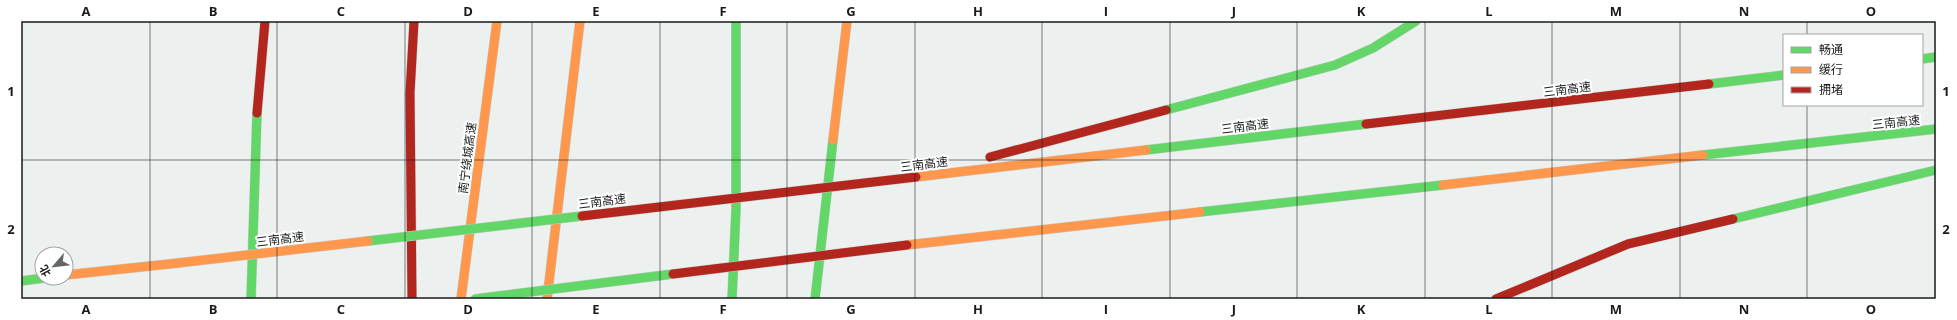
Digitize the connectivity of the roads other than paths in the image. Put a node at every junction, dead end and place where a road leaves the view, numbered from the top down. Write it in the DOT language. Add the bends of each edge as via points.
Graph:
graph roads {
  1 [pos="265,21"];
  2 [pos="414,21"];
  3 [pos="497,21"];
  4 [pos="580,21"];
  5 [pos="736,21"];
  6 [pos="847,21"];
  7 [pos="1416,21"];
  8 [pos="1936,58"];
  9 [pos="1923,59"];
  10 [pos="1783,75"];
  11 [pos="1936,129"];
  12 [pos="1936,170"];
  13 [pos="916,177"];
  14 [pos="74,274"];
  15 [pos="34,279"];
  16 [pos="21,281"];
  17 [pos="251,299"];
  18 [pos="412,299"];
  19 [pos="461,299"];
  20 [pos="475,299"];
  21 [pos="547,299"];
  22 [pos="732,299"];
  23 [pos="815,299"];
  24 [pos="1496,299"];
  1 -- 17 [label="highway" via="258,92"];
  2 -- 18 [label="highway" via="410,93"];
  3 -- 19 [label="highway, 南宁绕城高速"];
  4 -- 21 [label="highway"];
  5 -- 22 [label="highway" via="736,209"];
  6 -- 23 [label="highway"];
  7 -- 13 [label="highway" via="1373,48 1335,65"];
  8 -- 9 [label="highway"];
  10 -- 13 [label="highway, 三南高速"];
  11 -- 20 [label="highway, 三南高速, bridge" via="907,245"];
  12 -- 24 [label="highway" via="1628,244"];
  13 -- 14 [label="highway, 三南高速, bridge"];
  15 -- 16 [label="highway"];
}
